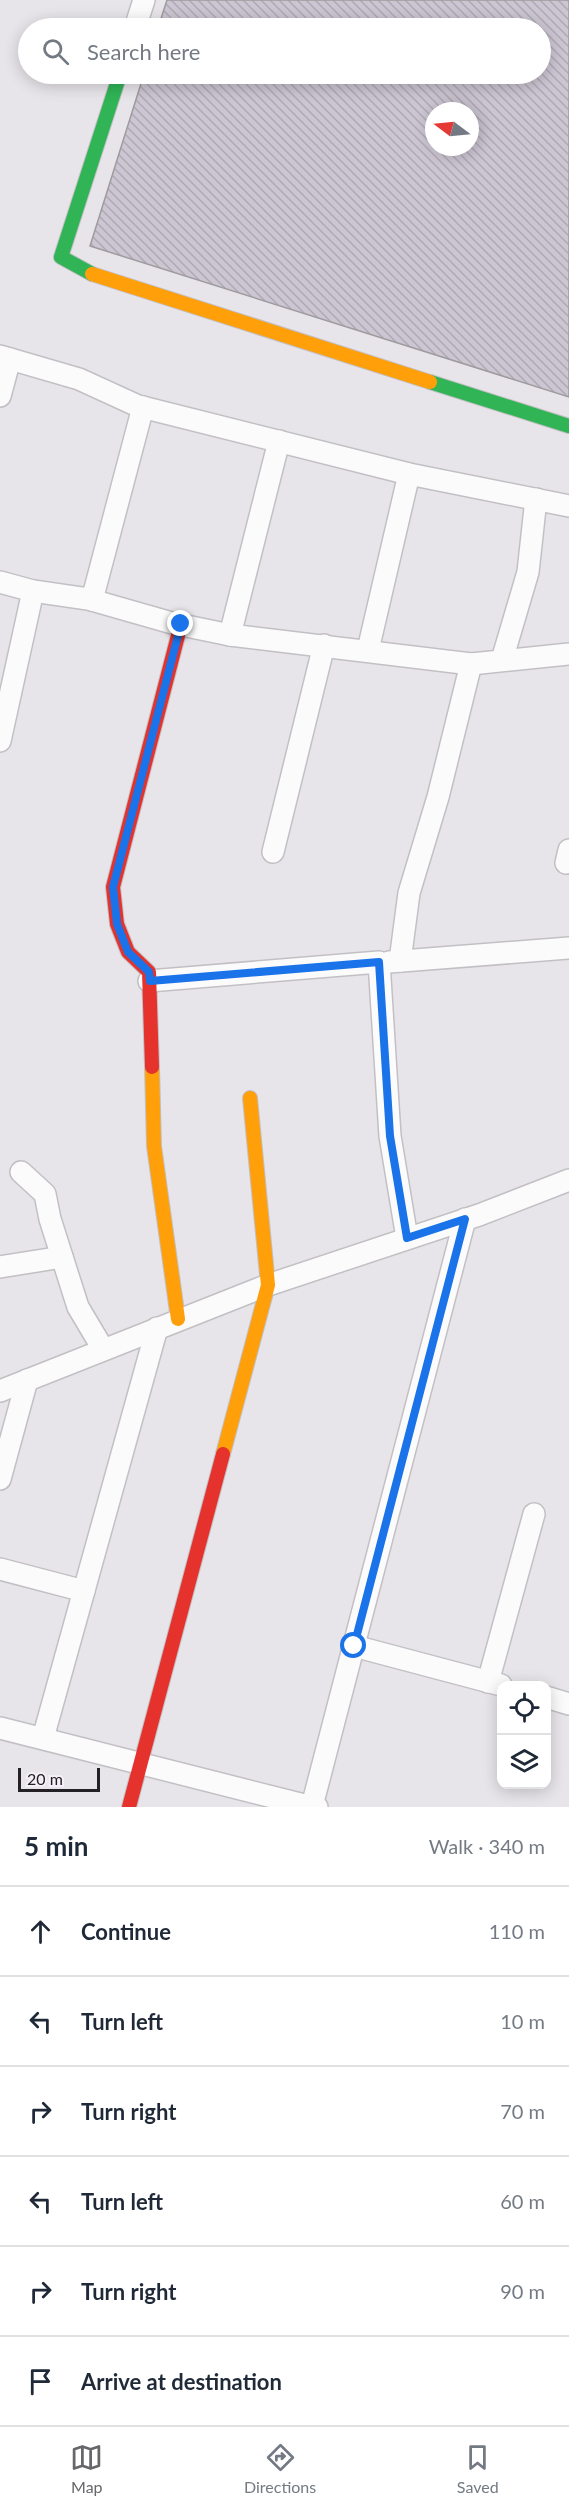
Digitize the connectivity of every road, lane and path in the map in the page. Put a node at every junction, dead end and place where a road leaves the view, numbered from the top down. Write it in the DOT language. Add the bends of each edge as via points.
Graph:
graph roads {
  1 [pos="144,0"];
  2 [pos="138,18"];
  3 [pos="117,84"];
  4 [pos="5,357"];
  5 [pos="0,396"];
  6 [pos="143,407"];
  7 [pos="569,426"];
  8 [pos="279,441"];
  9 [pos="409,474"];
  10 [pos="536,499"];
  11 [pos="569,506"];
  12 [pos="0,582"];
  13 [pos="33,591"];
  14 [pos="92,600"];
  15 [pos="181,624"];
  16 [pos="230,635"];
  17 [pos="324,645"];
  18 [pos="368,650"];
  19 [pos="569,654"];
  20 [pos="502,660"];
  21 [pos="471,664"];
  22 [pos="0,741"];
  23 [pos="273,852"];
  24 [pos="569,948"];
  25 [pos="390,962"];
  26 [pos="150,981"];
  27 [pos="250,1098"];
  28 [pos="21,1172"];
  29 [pos="569,1180"];
  30 [pos="465,1219"];
  31 [pos="407,1238"];
  32 [pos="62,1257"];
  33 [pos="0,1267"];
  34 [pos="268,1285"];
  35 [pos="178,1319"];
  36 [pos="157,1328"];
  37 [pos="103,1349"];
  38 [pos="27,1380"];
  39 [pos="0,1391"];
  40 [pos="0,1479"];
  41 [pos="534,1514"];
  42 [pos="0,1569"];
  43 [pos="84,1592"];
  44 [pos="354,1646"];
  45 [pos="495,1684"];
  46 [pos="551,1699"];
  47 [pos="569,1704"];
  48 [pos="0,1728"];
  49 [pos="43,1738"];
  50 [pos="141,1765"];
  51 [pos="129,1807"];
  52 [pos="314,1807"];
  1 -- 2 [label="street"];
  3 -- 7 [label="street" via="61,257 87,272"];
  4 -- 5 [label="street"];
  4 -- 6 [label="street" via="79,379"];
  6 -- 8 [label="street"];
  6 -- 14 [label="street"];
  8 -- 9 [label="street"];
  8 -- 16 [label="street"];
  9 -- 10 [label="street"];
  9 -- 18 [label="street"];
  10 -- 11 [label="street"];
  10 -- 20 [label="street" via="528,572"];
  12 -- 13 [label="street"];
  13 -- 14 [label="street"];
  13 -- 22 [label="street"];
  14 -- 15 [label="street"];
  15 -- 16 [label="street"];
  15 -- 26 [label="street" via="113,887 120,933 128,952 149,972"];
  16 -- 17 [label="street"];
  17 -- 18 [label="street"];
  17 -- 23 [label="street"];
  18 -- 21 [label="street"];
  19 -- 20 [label="street"];
  20 -- 21 [label="street"];
  21 -- 25 [label="street" via="438,797"];
  24 -- 25 [label="street"];
  25 -- 26 [label="street"];
  25 -- 31 [label="street" via="390,1136"];
  26 -- 35 [label="street" via="154,1146"];
  27 -- 34 [label="street"];
  28 -- 32 [label="street" via="45,1194"];
  29 -- 30 [label="street"];
  30 -- 31 [label="street"];
  30 -- 44 [label="street"];
  31 -- 34 [label="street"];
  32 -- 33 [label="street"];
  32 -- 37 [label="street" via="78,1307"];
  34 -- 35 [label="street"];
  34 -- 50 [label="street"];
  35 -- 36 [label="street"];
  36 -- 37 [label="street"];
  36 -- 43 [label="street"];
  37 -- 38 [label="street"];
  38 -- 39 [label="street"];
  38 -- 40 [label="street"];
  41 -- 45 [label="street"];
  42 -- 43 [label="street"];
  43 -- 49 [label="street"];
  44 -- 45 [label="street"];
  44 -- 52 [label="street"];
  46 -- 47 [label="street"];
  48 -- 49 [label="street"];
  49 -- 50 [label="street"];
  50 -- 51 [label="street"];
  50 -- 52 [label="street"];
}
